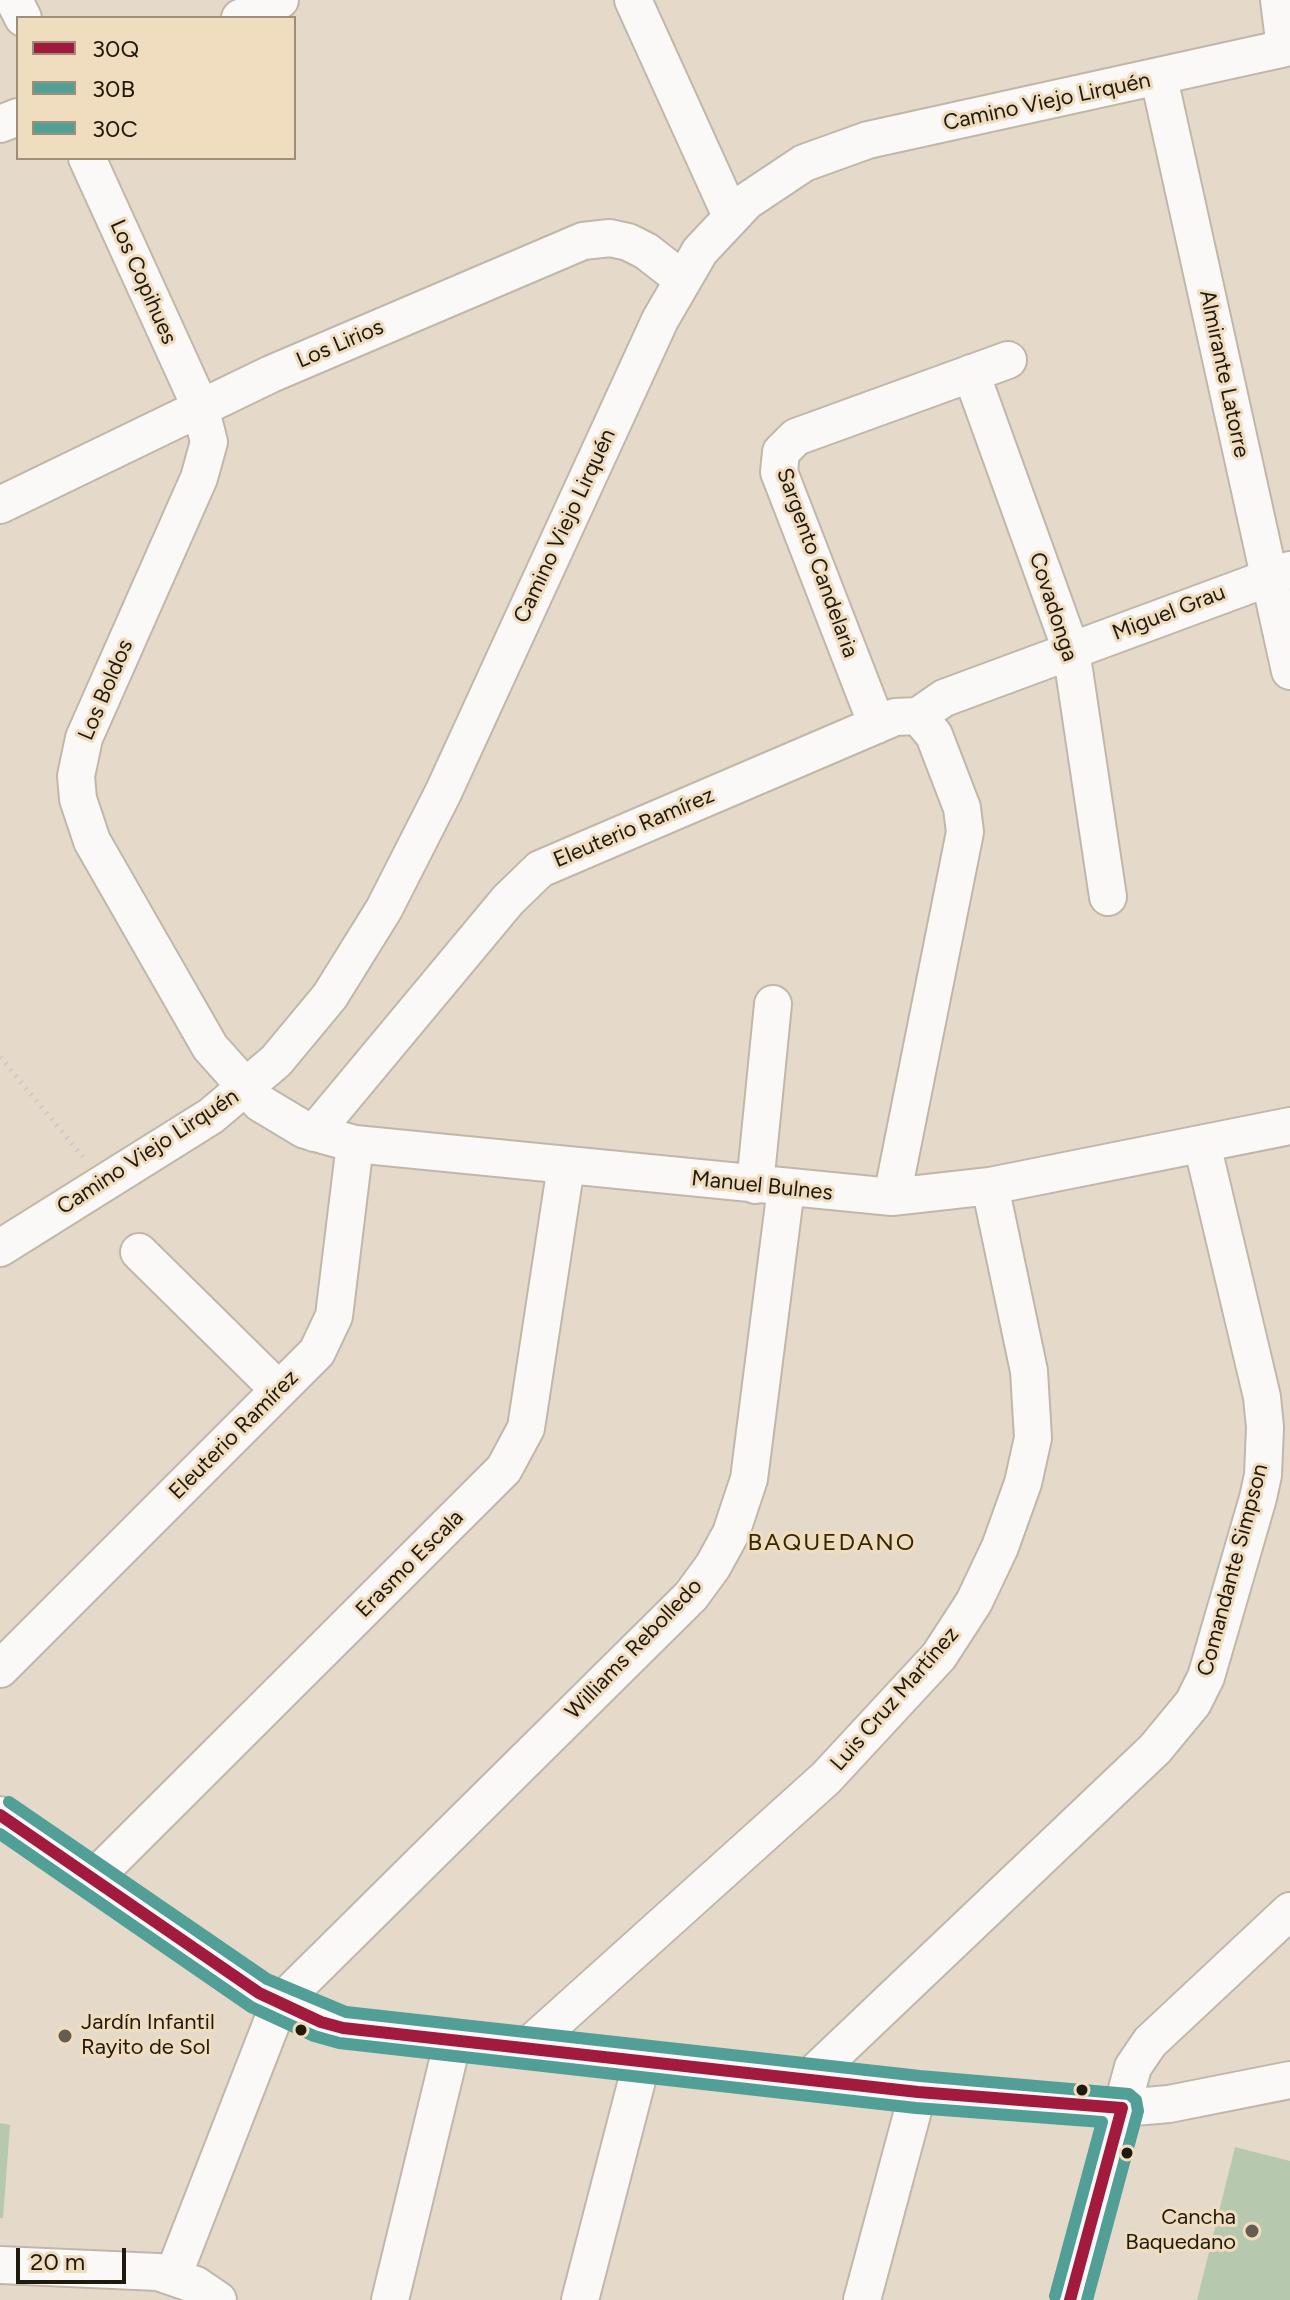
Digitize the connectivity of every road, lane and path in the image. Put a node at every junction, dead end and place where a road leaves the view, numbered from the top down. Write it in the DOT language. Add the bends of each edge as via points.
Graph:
graph roads {
  1 [pos="280,0"];
  2 [pos="633,0"];
  3 [pos="1279,0"];
  4 [pos="244,16"];
  5 [pos="1288,48"];
  6 [pos="1159,78"];
  7 [pos="88,160"];
  8 [pos="731,216"];
  9 [pos="682,279"];
  10 [pos="1008,360"];
  11 [pos="971,373"];
  12 [pos="200,406"];
  13 [pos="0,505"];
  14 [pos="1279,572"];
  15 [pos="1071,650"];
  16 [pos="1290,671"];
  17 [pos="918,716"];
  18 [pos="877,725"];
  19 [pos="1108,897"];
  20 [pos="773,1004"];
  21 [pos="0,1057"];
  22 [pos="245,1090"];
  23 [pos="1290,1126"];
  24 [pos="314,1133"];
  25 [pos="355,1144"];
  26 [pos="1202,1144"];
  27 [pos="566,1166"];
  28 [pos="105,1182"];
  29 [pos="771,1186"];
  30 [pos="990,1186"];
  31 [pos="892,1197"];
  32 [pos="0,1248"];
  33 [pos="139,1252"];
  34 [pos="279,1390"];
  35 [pos="5,1655"];
  36 [pos="0,1815"];
  37 [pos="93,1879"];
  38 [pos="1290,1911"];
  39 [pos="279,2004"];
  40 [pos="453,2040"];
  41 [pos="526,2048"];
  42 [pos="642,2061"];
  43 [pos="808,2079"];
  44 [pos="1290,2080"];
  45 [pos="918,2092"];
  46 [pos="1122,2108"];
  47 [pos="0,2265"];
  48 [pos="152,2282"];
  49 [pos="218,2300"];
  50 [pos="390,2300"];
  51 [pos="580,2300"];
  52 [pos="862,2300"];
  53 [pos="1070,2300"];
  1 -- 4 [label="street"];
  2 -- 8 [label="street"];
  3 -- 5 [label="street"];
  5 -- 6 [label="street, Camino Viejo Lirquén"];
  6 -- 8 [label="street, Camino Viejo Lirquén" via="836,150 775,180"];
  6 -- 14 [label="street, Almirante Latorre"];
  7 -- 12 [label="street, Los Copihues"];
  8 -- 9 [label="street, Camino Viejo Lirquén"];
  9 -- 12 [label="street, Los Lirios" via="628,242 583,241"];
  9 -- 22 [label="street, Camino Viejo Lirquén" via="398,883 330,996"];
  10 -- 11 [label="street, Sargento Candelaria"];
  11 -- 15 [label="street, Covadonga"];
  11 -- 18 [label="street, Sargento Candelaria" via="796,437 778,462"];
  12 -- 13 [label="street, Los Lirios"];
  12 -- 22 [label="street, Los Boldos" via="209,442 206,461 84,738 76,776 92,841 200,1030"];
  14 -- 15 [label="street, Miguel Grau"];
  14 -- 16 [label="street, Almirante Latorre"];
  15 -- 17 [label="street, Miguel Grau" via="944,698"];
  15 -- 19 [label="street, Covadonga"];
  17 -- 18 [label="street, Eleuterio Ramírez" via="902,714"];
  17 -- 31 [label="street" via="934,735 962,808 965,832"];
  18 -- 24 [label="street, Eleuterio Ramírez" via="540,869 508,900"];
  20 -- 29 [label="street, Williams Rebolledo"];
  21 -- 28 [label="path"];
  22 -- 24 [label="street, Manuel Bulnes" via="281,1118"];
  22 -- 28 [label="street, Camino Viejo Lirquén"];
  23 -- 26 [label="street, Manuel Bulnes"];
  24 -- 25 [label="street, Manuel Bulnes"];
  25 -- 27 [label="street, Manuel Bulnes"];
  25 -- 34 [label="street, Eleuterio Ramírez" via="334,1316 317,1352"];
  26 -- 30 [label="street, Manuel Bulnes"];
  26 -- 43 [label="street, Comandante Simpson" via="1265,1427 1258,1498 1206,1677 1193,1703 1155,1749"];
  27 -- 29 [label="street, Manuel Bulnes"];
  27 -- 37 [label="street, Erasmo Escala" via="528,1417 518,1448 504,1469"];
  28 -- 32 [label="street, Camino Viejo Lirquén"];
  29 -- 31 [label="street, Manuel Bulnes"];
  29 -- 39 [label="street, Williams Rebolledo" via="749,1479 731,1533 713,1566 682,1605"];
  30 -- 31 [label="street, Manuel Bulnes"];
  30 -- 41 [label="street, Luis Cruz Martínez" via="1029,1371 1033,1438 1000,1547 974,1602 932,1664 826,1778"];
  33 -- 34 [label="street"];
  34 -- 35 [label="street, Eleuterio Ramírez"];
  36 -- 37 [label="street"];
  37 -- 39 [label="street"];
  38 -- 46 [label="street" via="1150,2042 1133,2067"];
  39 -- 40 [label="street" via="343,2028"];
  39 -- 48 [label="street"];
  40 -- 41 [label="street"];
  40 -- 50 [label="street"];
  41 -- 42 [label="street"];
  42 -- 43 [label="street"];
  42 -- 51 [label="street"];
  43 -- 45 [label="street"];
  44 -- 46 [label="street"];
  45 -- 46 [label="street"];
  45 -- 52 [label="street"];
  46 -- 53 [label="street"];
  47 -- 48 [label="street"];
  48 -- 49 [label="street"];
}
